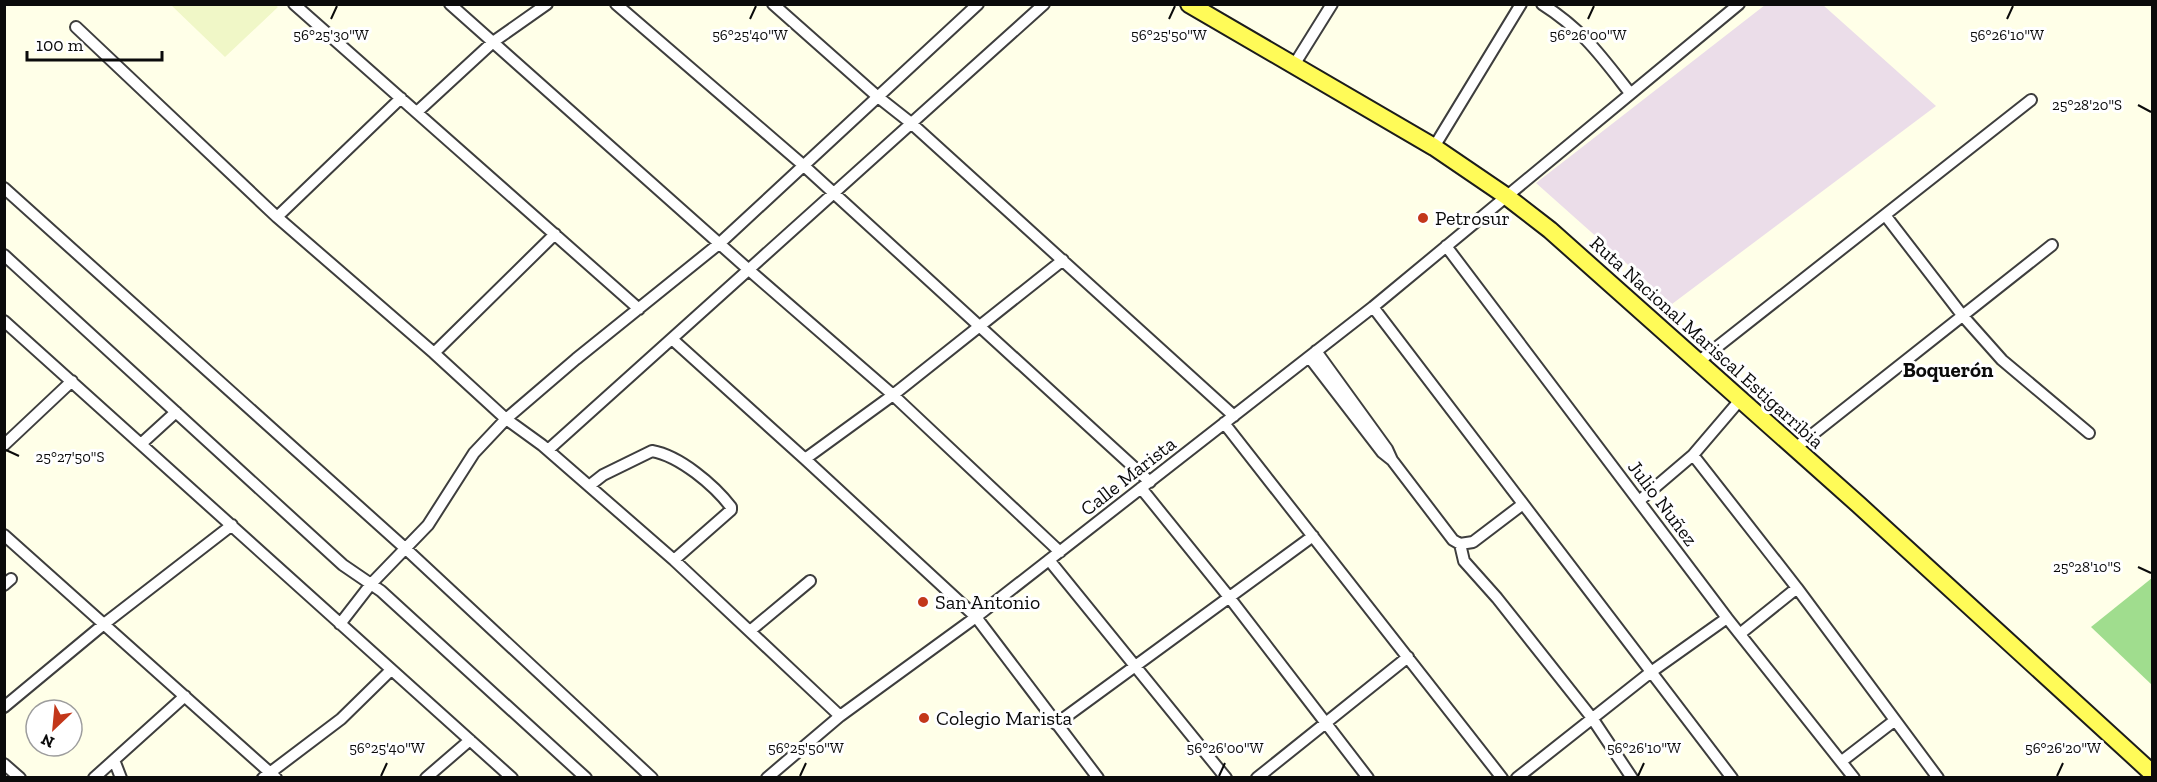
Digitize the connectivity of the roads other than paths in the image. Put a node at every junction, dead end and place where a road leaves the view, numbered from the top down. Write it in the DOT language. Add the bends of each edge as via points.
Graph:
graph roads {
  1 [pos="294,4"];
  2 [pos="450,4"];
  3 [pos="547,4"];
  4 [pos="616,4"];
  5 [pos="773,4"];
  6 [pos="978,4"];
  7 [pos="1044,4"];
  8 [pos="1189,4"];
  9 [pos="1332,4"];
  10 [pos="1521,4"];
  11 [pos="1542,4"];
  12 [pos="1739,4"];
  13 [pos="76,27"];
  14 [pos="494,42"];
  15 [pos="1294,65"];
  16 [pos="1630,93"];
  17 [pos="878,97"];
  18 [pos="401,98"];
  19 [pos="2031,100"];
  20 [pos="417,112"];
  21 [pos="910,123"];
  22 [pos="1434,147"];
  23 [pos="803,165"];
  24 [pos="4,188"];
  25 [pos="833,194"];
  26 [pos="1506,196"];
  27 [pos="1885,215"];
  28 [pos="277,217"];
  29 [pos="555,234"];
  30 [pos="720,243"];
  31 [pos="2052,245"];
  32 [pos="1446,246"];
  33 [pos="4,255"];
  34 [pos="1063,261"];
  35 [pos="748,270"];
  36 [pos="1373,307"];
  37 [pos="639,309"];
  38 [pos="1962,315"];
  39 [pos="4,321"];
  40 [pos="981,327"];
  41 [pos="672,339"];
  42 [pos="434,353"];
  43 [pos="1313,354"];
  44 [pos="1698,362"];
  45 [pos="72,381"];
  46 [pos="893,395"];
  47 [pos="1740,400"];
  48 [pos="176,412"];
  49 [pos="506,419"];
  50 [pos="1229,420"];
  51 [pos="2089,433"];
  52 [pos="142,443"];
  53 [pos="4,445"];
  54 [pos="1794,449"];
  55 [pos="548,450"];
  56 [pos="1693,454"];
  57 [pos="805,459"];
  58 [pos="1145,485"];
  59 [pos="589,486"];
  60 [pos="1639,501"];
  61 [pos="1523,504"];
  62 [pos="232,525"];
  63 [pos="4,535"];
  64 [pos="1313,536"];
  65 [pos="1460,544"];
  66 [pos="406,549"];
  67 [pos="1060,552"];
  68 [pos="674,560"];
  69 [pos="1049,560"];
  70 [pos="810,581"];
  71 [pos="370,584"];
  72 [pos="1797,588"];
  73 [pos="1229,597"];
  74 [pos="976,617"];
  75 [pos="1727,618"];
  76 [pos="104,624"];
  77 [pos="340,624"];
  78 [pos="750,631"];
  79 [pos="1741,633"];
  80 [pos="1407,657"];
  81 [pos="1137,665"];
  82 [pos="392,670"];
  83 [pos="1651,672"];
  84 [pos="185,696"];
  85 [pos="4,707"];
  86 [pos="840,716"];
  87 [pos="1592,718"];
  88 [pos="1894,721"];
  89 [pos="1326,723"];
  90 [pos="1056,724"];
  91 [pos="470,740"];
  92 [pos="114,760"];
  93 [pos="1842,761"];
  94 [pos="4,764"];
  95 [pos="2152,773"];
  96 [pos="270,776"];
  97 [pos="20,777"];
  98 [pos="94,777"];
  99 [pos="121,777"];
  100 [pos="426,777"];
  101 [pos="512,777"];
  102 [pos="586,777"];
  103 [pos="652,777"];
  104 [pos="767,777"];
  105 [pos="1098,777"];
  106 [pos="1226,777"];
  107 [pos="1257,777"];
  108 [pos="1368,777"];
  109 [pos="1502,777"];
  110 [pos="1517,777"];
  111 [pos="1632,777"];
  112 [pos="1732,777"];
  113 [pos="1854,777"];
  114 [pos="1938,777"];
  1 -- 18 [label="street"];
  2 -- 14 [label="street"];
  3 -- 14 [label="street"];
  4 -- 23 [label="street"];
  5 -- 17 [label="street"];
  6 -- 17 [label="street"];
  7 -- 21 [label="street"];
  8 -- 15 [label="main road, Ruta Nacional Mariscal Estigarribia"];
  9 -- 15 [label="street"];
  10 -- 22 [label="street"];
  11 -- 16 [label="street" via="1588,40"];
  12 -- 16 [label="street, Calle Marista"];
  13 -- 28 [label="street"];
  14 -- 20 [label="street"];
  14 -- 30 [label="street"];
  15 -- 22 [label="main road, Ruta Nacional Mariscal Estigarribia"];
  16 -- 26 [label="street, Calle Marista"];
  17 -- 21 [label="street"];
  17 -- 23 [label="street"];
  18 -- 20 [label="street"];
  18 -- 28 [label="street"];
  19 -- 27 [label="street"];
  20 -- 29 [label="street"];
  21 -- 25 [label="street"];
  21 -- 34 [label="street"];
  22 -- 26 [label="main road, Ruta Nacional Mariscal Estigarribia"];
  23 -- 25 [label="street"];
  23 -- 30 [label="street"];
  24 -- 66 [label="street"];
  25 -- 35 [label="street"];
  25 -- 40 [label="street"];
  26 -- 32 [label="street, Calle Marista"];
  26 -- 44 [label="main road, Ruta Nacional Mariscal Estigarribia" via="1550,230"];
  27 -- 38 [label="street"];
  27 -- 44 [label="street"];
  28 -- 42 [label="street"];
  29 -- 37 [label="street"];
  29 -- 42 [label="street"];
  30 -- 35 [label="street"];
  30 -- 37 [label="street"];
  31 -- 38 [label="street"];
  32 -- 36 [label="street, Calle Marista"];
  32 -- 60 [label="street, Julio Nuñez"];
  33 -- 48 [label="street"];
  34 -- 40 [label="street"];
  34 -- 50 [label="street"];
  35 -- 41 [label="street"];
  35 -- 46 [label="street"];
  36 -- 43 [label="street, Calle Marista"];
  36 -- 61 [label="street"];
  37 -- 49 [label="street"];
  38 -- 51 [label="street" via="2002,360"];
  38 -- 54 [label="street"];
  39 -- 45 [label="street"];
  40 -- 46 [label="street"];
  40 -- 58 [label="street"];
  41 -- 55 [label="street"];
  41 -- 57 [label="street"];
  42 -- 49 [label="street"];
  43 -- 50 [label="street, Calle Marista"];
  43 -- 65 [label="street" via="1382,452"];
  44 -- 47 [label="main road, Ruta Nacional Mariscal Estigarribia"];
  45 -- 52 [label="street"];
  45 -- 53 [label="street"];
  46 -- 57 [label="street"];
  46 -- 67 [label="street"];
  47 -- 54 [label="main road, Ruta Nacional Mariscal Estigarribia"];
  47 -- 56 [label="street"];
  48 -- 52 [label="street"];
  48 -- 71 [label="street" via="343,565"];
  49 -- 55 [label="street"];
  49 -- 66 [label="street" via="474,453 428,525"];
  50 -- 58 [label="street, Calle Marista"];
  50 -- 64 [label="street"];
  52 -- 62 [label="street"];
  54 -- 95 [label="main road, Ruta Nacional Mariscal Estigarribia"];
  55 -- 59 [label="street"];
  56 -- 60 [label="street"];
  56 -- 72 [label="street"];
  57 -- 74 [label="street"];
  58 -- 67 [label="street, Calle Marista"];
  58 -- 73 [label="street"];
  59 -- 68 [label="street"];
  59 -- 68 [label="street" via="652,451 673,458 717,489 731,510"];
  60 -- 75 [label="street, Julio Nuñez"];
  61 -- 65 [label="street" via="1473,542"];
  61 -- 83 [label="street"];
  62 -- 76 [label="street"];
  62 -- 77 [label="street"];
  63 -- 76 [label="street"];
  64 -- 73 [label="street"];
  64 -- 80 [label="street"];
  65 -- 87 [label="street" via="1464,561"];
  66 -- 71 [label="street"];
  66 -- 103 [label="street"];
  67 -- 69 [label="street, Calle Marista"];
  68 -- 78 [label="street"];
  69 -- 74 [label="street, Calle Marista"];
  69 -- 81 [label="street"];
  70 -- 78 [label="street"];
  71 -- 77 [label="street"];
  71 -- 102 [label="street"];
  72 -- 79 [label="street"];
  72 -- 88 [label="street"];
  73 -- 81 [label="street"];
  73 -- 89 [label="street"];
  74 -- 86 [label="street, Calle Marista"];
  74 -- 90 [label="street"];
  75 -- 79 [label="street, Julio Nuñez"];
  75 -- 83 [label="street"];
  76 -- 84 [label="street"];
  76 -- 85 [label="street"];
  77 -- 82 [label="street"];
  78 -- 86 [label="street"];
  79 -- 93 [label="street, Julio Nuñez"];
  80 -- 89 [label="street"];
  80 -- 109 [label="street"];
  81 -- 90 [label="street"];
  81 -- 106 [label="street"];
  82 -- 91 [label="street"];
  82 -- 96 [label="street" via="341,720"];
  83 -- 87 [label="street"];
  83 -- 112 [label="street"];
  84 -- 92 [label="street"];
  84 -- 96 [label="street"];
  86 -- 104 [label="street, Calle Marista"];
  87 -- 110 [label="street"];
  87 -- 111 [label="street"];
  88 -- 93 [label="street"];
  88 -- 114 [label="street"];
  89 -- 107 [label="street"];
  89 -- 108 [label="street"];
  90 -- 105 [label="street"];
  91 -- 100 [label="street"];
  91 -- 101 [label="street"];
  92 -- 98 [label="street"];
  92 -- 99 [label="street"];
  93 -- 113 [label="street, Julio Nuñez"];
  94 -- 97 [label="street"];
}
